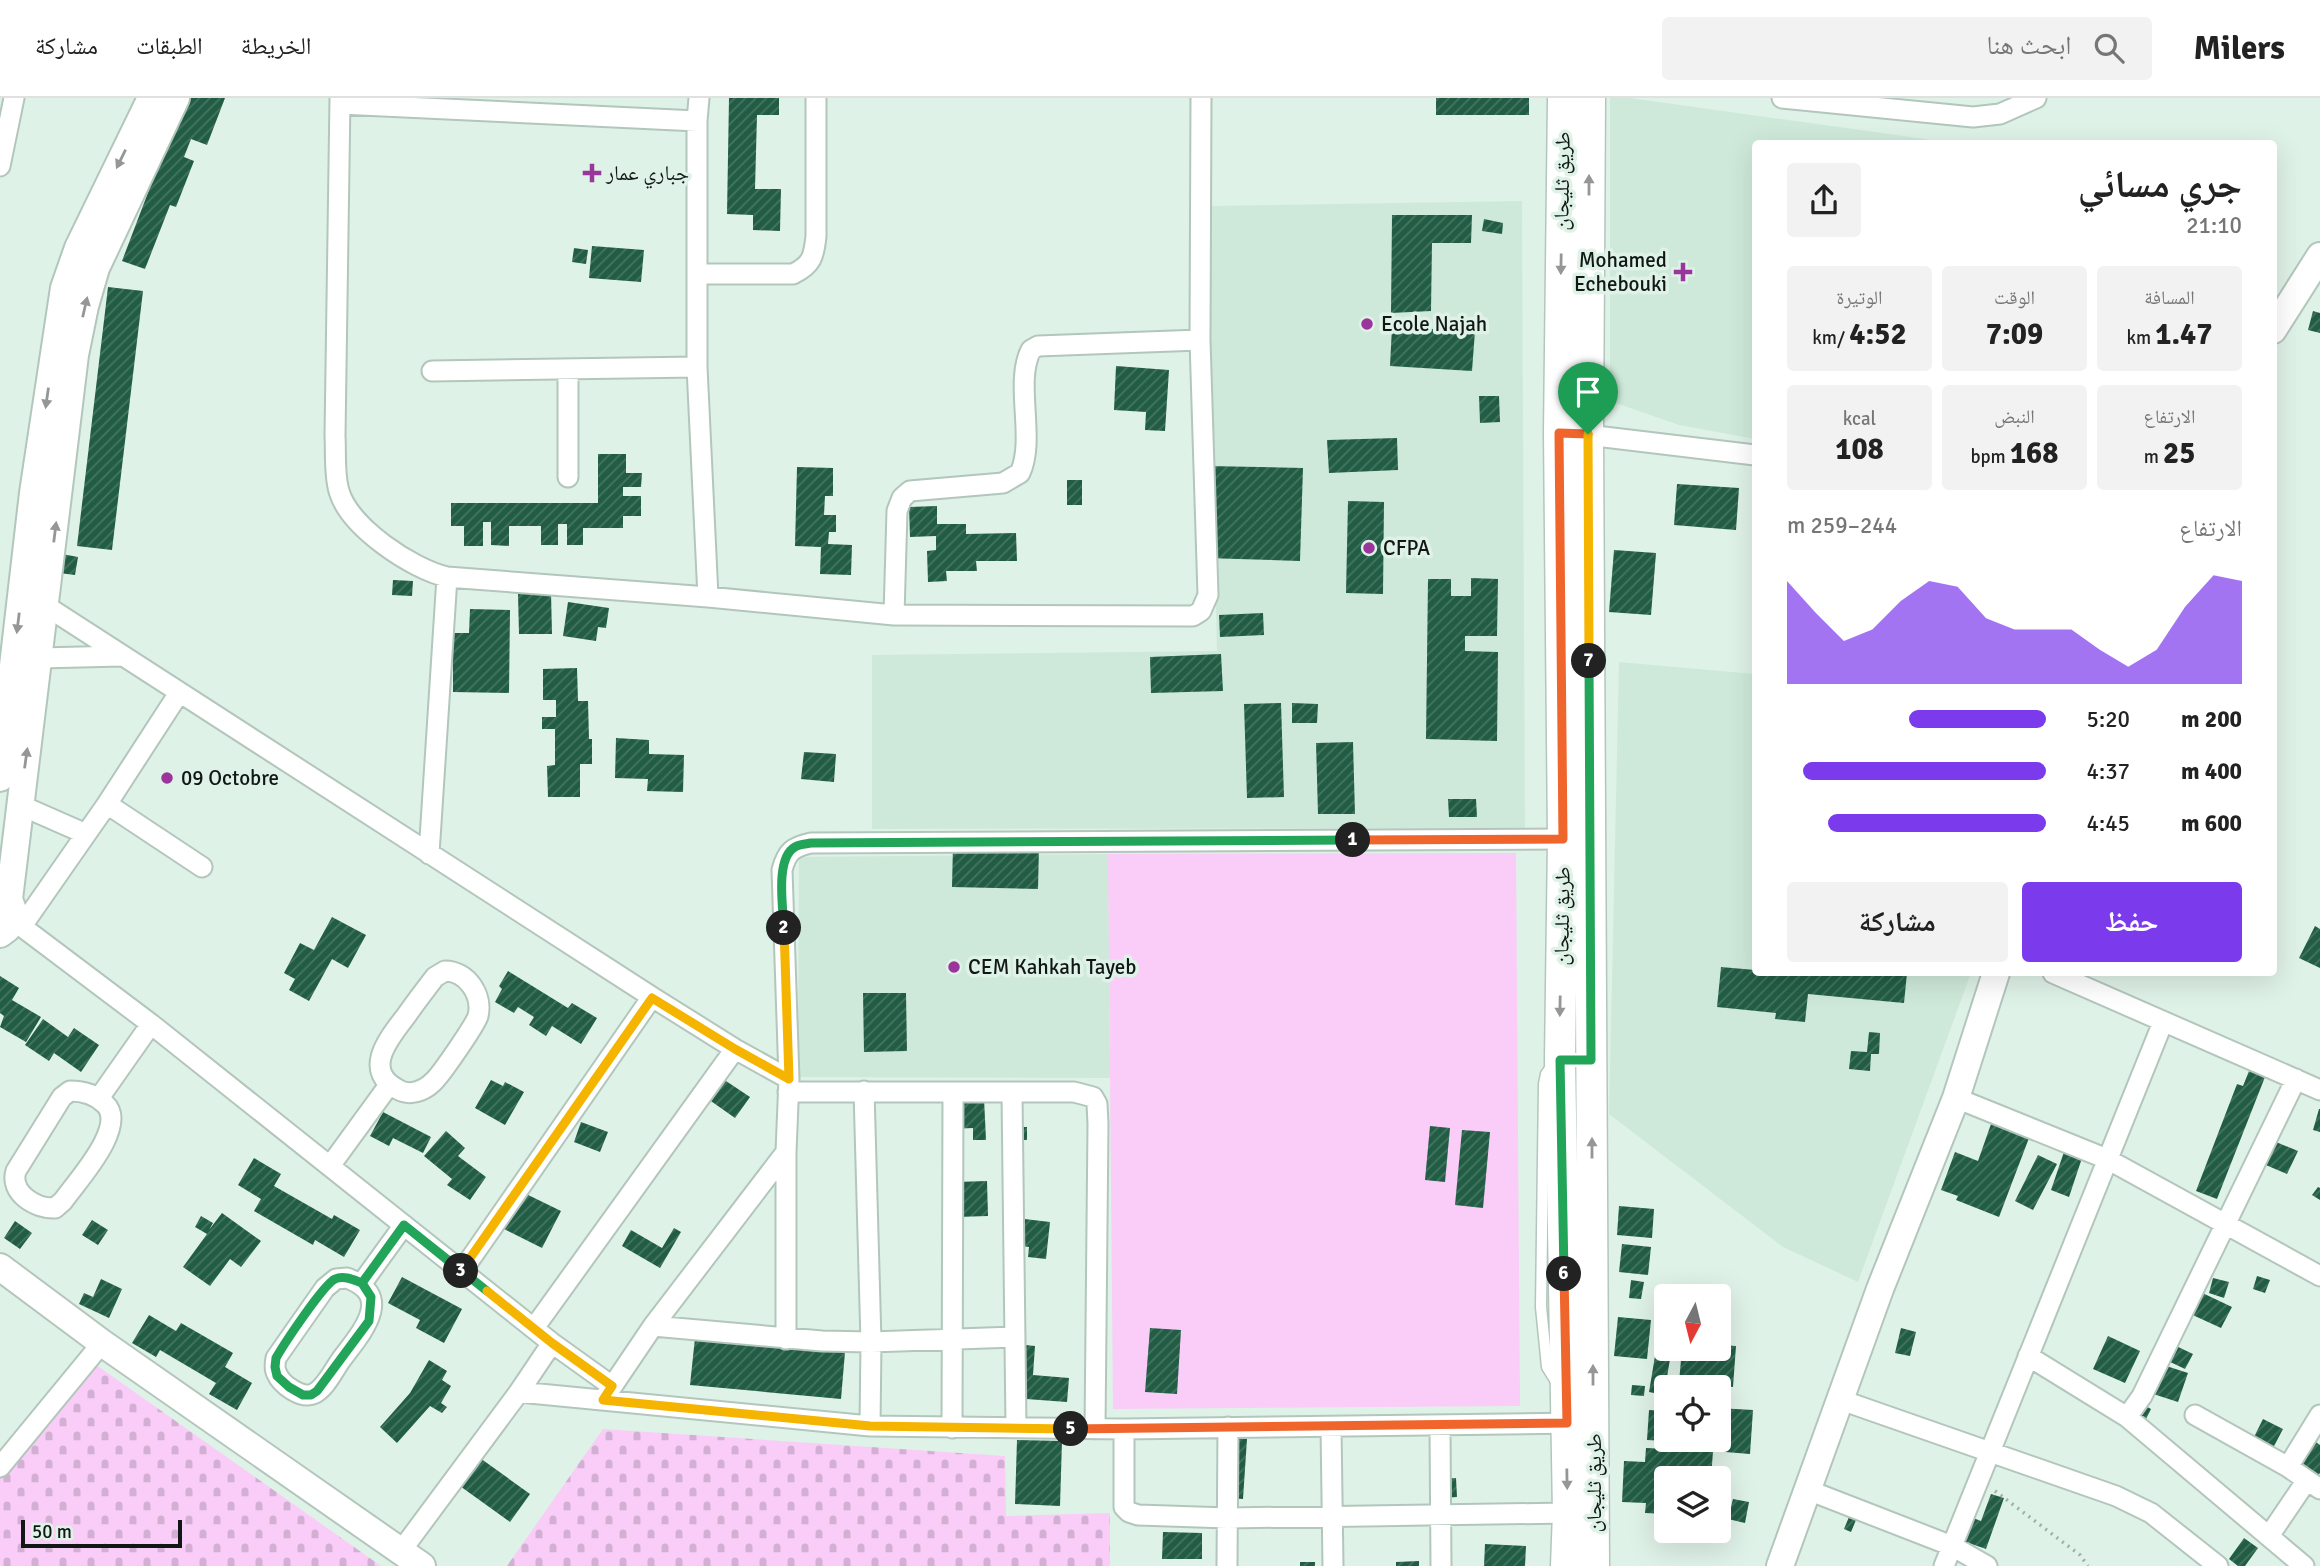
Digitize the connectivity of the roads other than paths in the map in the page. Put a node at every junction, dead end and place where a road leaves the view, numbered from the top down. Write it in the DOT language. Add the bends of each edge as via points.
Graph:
graph roads {
  1 [pos="14,98"];
  2 [pos="151,98"];
  3 [pos="176,98"];
  4 [pos="699,98"];
  5 [pos="816,98"];
  6 [pos="1201,98"];
  7 [pos="1563,98"];
  8 [pos="1590,98"];
  9 [pos="1782,98"];
  10 [pos="2036,98"];
  11 [pos="340,101"];
  12 [pos="697,121"];
  13 [pos="0,166"];
  14 [pos="2320,256"];
  15 [pos="697,274"];
  16 [pos="2277,324"];
  17 [pos="1200,340"];
  18 [pos="697,367"];
  19 [pos="568,369"];
  20 [pos="432,370"];
  21 [pos="1573,434"];
  22 [pos="1752,456"];
  23 [pos="568,477"];
  24 [pos="447,577"];
  25 [pos="709,597"];
  26 [pos="46,606"];
  27 [pos="894,615"];
  28 [pos="122,656"];
  29 [pos="40,658"];
  30 [pos="179,693"];
  31 [pos="0,778"];
  32 [pos="20,804"];
  33 [pos="107,804"];
  34 [pos="86,834"];
  35 [pos="1563,839"];
  36 [pos="429,854"];
  37 [pos="202,867"];
  38 [pos="6,920"];
  39 [pos="1995,976"];
  40 [pos="2060,976"];
  41 [pos="652,998"];
  42 [pos="2163,1022"];
  43 [pos="151,1024"];
  44 [pos="735,1049"];
  45 [pos="1575,1060"];
  46 [pos="2296,1079"];
  47 [pos="789,1085"];
  48 [pos="389,1086"];
  49 [pos="2320,1090"];
  50 [pos="864,1091"];
  51 [pos="953,1093"];
  52 [pos="1012,1093"];
  53 [pos="99,1098"];
  54 [pos="1956,1098"];
  55 [pos="786,1152"];
  56 [pos="2107,1159"];
  57 [pos="330,1166"];
  58 [pos="404,1225"];
  59 [pos="2225,1225"];
  60 [pos="0,1266"];
  61 [pos="462,1271"];
  62 [pos="2320,1276"];
  63 [pos="362,1283"];
  64 [pos="653,1326"];
  65 [pos="534,1328"];
  66 [pos="1015,1337"];
  67 [pos="786,1339"];
  68 [pos="951,1339"];
  69 [pos="871,1342"];
  70 [pos="102,1343"];
  71 [pos="552,1343"];
  72 [pos="2028,1356"];
  73 [pos="519,1392"];
  74 [pos="607,1393"];
  75 [pos="1841,1400"];
  76 [pos="1575,1414"];
  77 [pos="2195,1415"];
  78 [pos="2320,1415"];
  79 [pos="2127,1417"];
  80 [pos="870,1426"];
  81 [pos="1440,1426"];
  82 [pos="1016,1427"];
  83 [pos="1228,1427"];
  84 [pos="1331,1427"];
  85 [pos="952,1428"];
  86 [pos="1095,1429"];
  87 [pos="1124,1429"];
  88 [pos="1990,1451"];
  89 [pos="0,1467"];
  90 [pos="2288,1467"];
  91 [pos="2313,1484"];
  92 [pos="1808,1490"];
  93 [pos="1568,1513"];
  94 [pos="1441,1515"];
  95 [pos="1332,1516"];
  96 [pos="1228,1518"];
  97 [pos="2269,1536"];
  98 [pos="1952,1546"];
  99 [pos="412,1559"];
  100 [pos="1227,1566"];
  101 [pos="1333,1566"];
  102 [pos="1441,1566"];
  103 [pos="1566,1566"];
  104 [pos="1594,1566"];
  105 [pos="1780,1566"];
  106 [pos="1944,1566"];
  107 [pos="1987,1566"];
  108 [pos="2218,1566"];
  109 [pos="2304,1566"];
  1 -- 13 [label="street"];
  2 -- 31 [label="street, one-way" via="78,248 64,288 33,494"];
  26 -- 3 [label="street, one-way" via="75,355 85,306 109,237"];
  4 -- 12 [label="street"];
  5 -- 15 [label="street" via="816,236 814,256 807,267 793,274"];
  6 -- 17 [label="street"];
  7 -- 21 [label="main road, طريق ثليجان, one-way"];
  21 -- 8 [label="main road, طريق ثليجان, one-way"];
  9 -- 10 [label="street" via="1973,117 2000,114"];
  11 -- 12 [label="street"];
  11 -- 24 [label="street" via="338,488 343,502 405,561"];
  12 -- 15 [label="street"];
  14 -- 16 [label="street"];
  15 -- 18 [label="street"];
  17 -- 27 [label="street" via="1038,346 1031,350 1020,473 1003,483 910,491 902,498 897,511"];
  17 -- 27 [label="street" via="1208,595 1201,611 1193,616"];
  18 -- 19 [label="street"];
  18 -- 25 [label="street"];
  19 -- 20 [label="street"];
  19 -- 23 [label="street"];
  21 -- 22 [label="street"];
  21 -- 35 [label="main road, طريق ثليجان"];
  21 -- 45 [label="main road, طريق ثليجان"];
  24 -- 25 [label="street"];
  24 -- 36 [label="street"];
  25 -- 27 [label="street"];
  26 -- 28 [label="street"];
  26 -- 29 [label="street"];
  28 -- 29 [label="street"];
  28 -- 30 [label="street"];
  32 -- 29 [label="street, one-way"];
  30 -- 33 [label="street"];
  30 -- 36 [label="street"];
  32 -- 34 [label="street"];
  32 -- 38 [label="street"];
  33 -- 34 [label="street"];
  33 -- 37 [label="street"];
  34 -- 38 [label="street"];
  35 -- 45 [label="main road, طريق ثليجان, one-way"];
  35 -- 47 [label="street" via="811,843 794,847 782,870"];
  36 -- 41 [label="street"];
  38 -- 43 [label="street"];
  39 -- 54 [label="street"];
  40 -- 42 [label="street"];
  41 -- 44 [label="street"];
  41 -- 61 [label="street"];
  42 -- 46 [label="street"];
  42 -- 56 [label="street"];
  43 -- 53 [label="street"];
  43 -- 57 [label="street"];
  44 -- 47 [label="street"];
  44 -- 65 [label="street"];
  45 -- 76 [label="main road, طريق ثليجان"];
  46 -- 49 [label="street"];
  46 -- 59 [label="street"];
  47 -- 50 [label="street"];
  47 -- 55 [label="street"];
  48 -- 48 [label="street" via="404,1093 433,1083 477,1018 478,997 470,983 453,971 435,977 385,1044 381,1072"];
  48 -- 57 [label="street"];
  50 -- 51 [label="street"];
  50 -- 69 [label="street"];
  51 -- 52 [label="street"];
  51 -- 68 [label="street"];
  52 -- 66 [label="street"];
  52 -- 86 [label="street" via="1074,1092 1093,1097 1097,1104"];
  53 -- 53 [label="street" via="82,1091 62,1097 16,1171 17,1189 28,1200 44,1209 55,1208 109,1136 111,1110"];
  54 -- 56 [label="street"];
  54 -- 75 [label="street"];
  55 -- 64 [label="street"];
  55 -- 67 [label="street"];
  56 -- 59 [label="street"];
  56 -- 72 [label="street"];
  57 -- 58 [label="street"];
  58 -- 61 [label="street"];
  58 -- 63 [label="street"];
  59 -- 62 [label="street"];
  59 -- 79 [label="street" via="2142,1396"];
  60 -- 70 [label="street"];
  61 -- 65 [label="street"];
  63 -- 63 [label="street" via="335,1279 276,1358 277,1376 303,1395 311,1395 324,1384 369,1321 371,1297"];
  64 -- 67 [label="street"];
  64 -- 74 [label="street"];
  65 -- 71 [label="street"];
  66 -- 68 [label="street"];
  66 -- 82 [label="street"];
  67 -- 69 [label="street"];
  68 -- 69 [label="street"];
  68 -- 85 [label="street"];
  69 -- 80 [label="street"];
  70 -- 89 [label="street"];
  70 -- 99 [label="street"];
  71 -- 73 [label="street"];
  71 -- 74 [label="street"];
  72 -- 79 [label="street"];
  72 -- 88 [label="street"];
  73 -- 74 [label="street"];
  73 -- 99 [label="street"];
  74 -- 80 [label="street"];
  75 -- 88 [label="street"];
  75 -- 92 [label="street"];
  76 -- 81 [label="street"];
  76 -- 93 [label="main road, طريق ثليجان, one-way"];
  76 -- 104 [label="main road, طريق ثليجان"];
  77 -- 90 [label="street"];
  78 -- 90 [label="street"];
  79 -- 97 [label="street"];
  80 -- 85 [label="street"];
  81 -- 84 [label="street"];
  81 -- 94 [label="street"];
  82 -- 85 [label="street"];
  82 -- 86 [label="street"];
  83 -- 84 [label="street"];
  83 -- 87 [label="street"];
  83 -- 96 [label="street"];
  84 -- 95 [label="street"];
  86 -- 87 [label="street"];
  87 -- 96 [label="street" via="1125,1507 1129,1512"];
  88 -- 98 [label="street"];
  88 -- 108 [label="street" via="2151,1513"];
  90 -- 91 [label="street"];
  91 -- 97 [label="street"];
  92 -- 98 [label="street"];
  92 -- 105 [label="street"];
  93 -- 94 [label="street"];
  93 -- 103 [label="main road, طريق ثليجان"];
  94 -- 95 [label="street"];
  94 -- 102 [label="street"];
  95 -- 96 [label="street"];
  95 -- 101 [label="street"];
  96 -- 100 [label="street"];
  97 -- 109 [label="street"];
  98 -- 106 [label="street"];
  98 -- 107 [label="street"];
}
